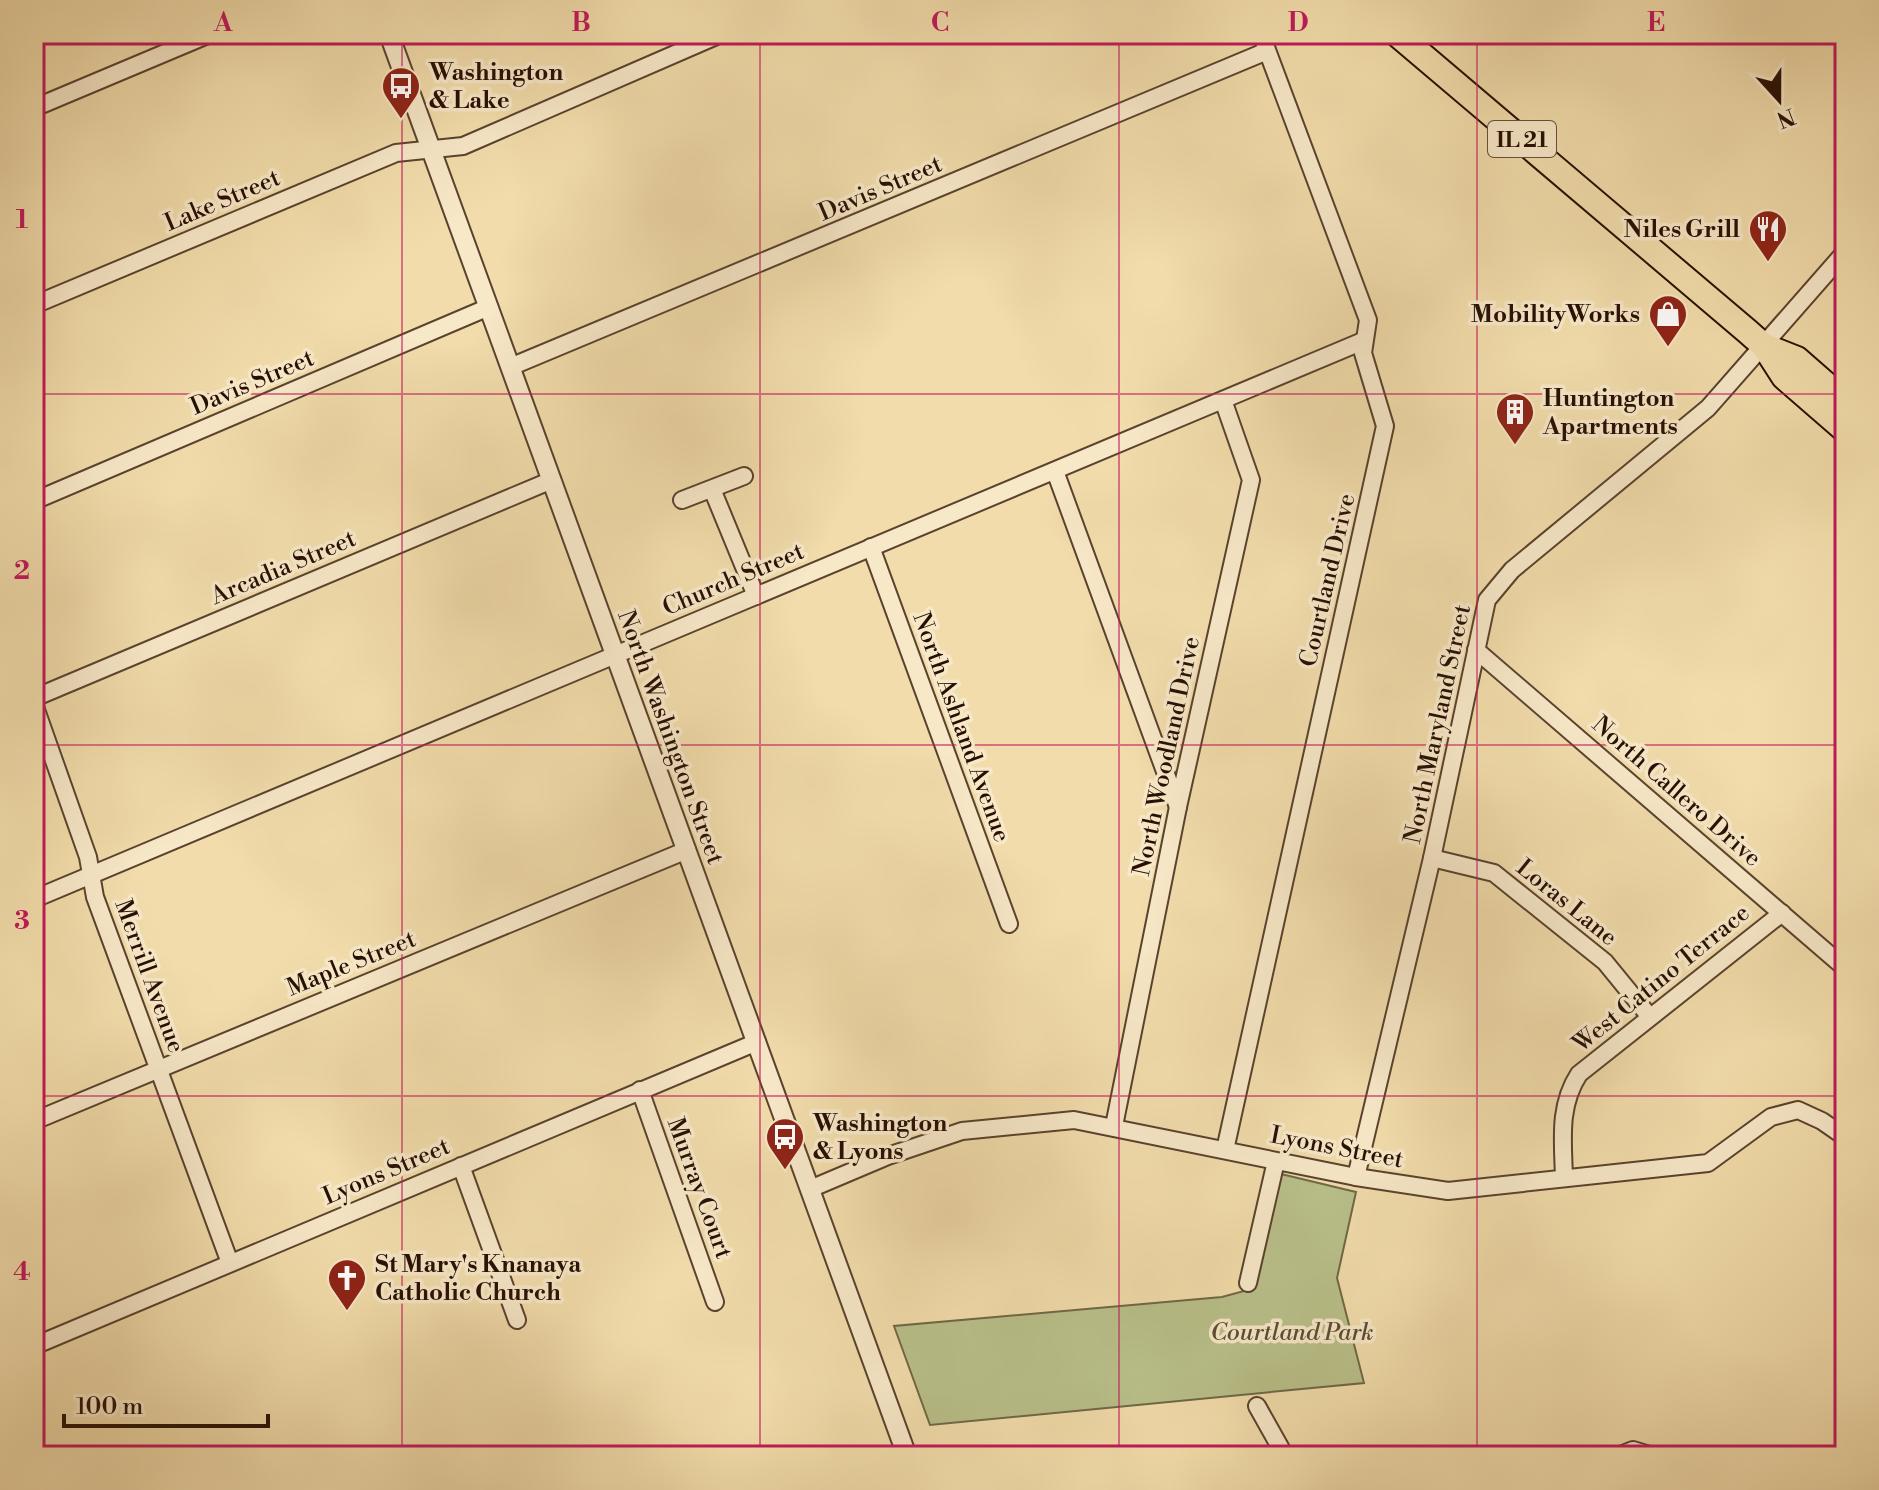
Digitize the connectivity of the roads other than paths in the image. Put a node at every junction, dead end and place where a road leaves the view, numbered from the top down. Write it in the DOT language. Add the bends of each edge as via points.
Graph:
graph roads {
  1 [pos="210,34"];
  2 [pos="389,34"];
  3 [pos="721,34"];
  4 [pos="1261,34"];
  5 [pos="1397,34"];
  6 [pos="1842,34"];
  7 [pos="1845,42"];
  8 [pos="1267,51"];
  9 [pos="34,108"];
  10 [pos="431,149"];
  11 [pos="1845,252"];
  12 [pos="34,305"];
  13 [pos="489,307"];
  14 [pos="1363,341"];
  15 [pos="1764,346"];
  16 [pos="510,367"];
  17 [pos="1223,400"];
  18 [pos="1845,401"];
  19 [pos="1845,430"];
  20 [pos="1055,471"];
  21 [pos="744,476"];
  22 [pos="552,480"];
  23 [pos="712,489"];
  24 [pos="682,500"];
  25 [pos="34,501"];
  26 [pos="871,547"];
  27 [pos="756,596"];
  28 [pos="1476,650"];
  29 [pos="616,654"];
  30 [pos="34,701"];
  31 [pos="1178,807"];
  32 [pos="687,850"];
  33 [pos="1432,858"];
  34 [pos="91,875"];
  35 [pos="34,899"];
  36 [pos="1782,913"];
  37 [pos="1009,924"];
  38 [pos="1845,968"];
  39 [pos="1650,1017"];
  40 [pos="757,1042"];
  41 [pos="159,1068"];
  42 [pos="640,1090"];
  43 [pos="34,1121"];
  44 [pos="1114,1126"];
  45 [pos="1845,1137"];
  46 [pos="1225,1150"];
  47 [pos="1276,1161"];
  48 [pos="461,1166"];
  49 [pos="1356,1177"];
  50 [pos="1564,1178"];
  51 [pos="810,1189"];
  52 [pos="230,1263"];
  53 [pos="1248,1283"];
  54 [pos="715,1302"];
  55 [pos="517,1320"];
  56 [pos="34,1346"];
  57 [pos="1257,1406"];
  58 [pos="1626,1453"];
  59 [pos="907,1456"];
  60 [pos="1285,1456"];
  61 [pos="1653,1456"];
  1 -- 9 [label="street"];
  2 -- 10 [label="street, North Washington Street"];
  3 -- 10 [label="street, Lake Street" via="463,146"];
  4 -- 8 [label="street, Courtland Drive"];
  5 -- 15 [label="main road, IL 21"];
  6 -- 7 [label="street"];
  8 -- 14 [label="street, Courtland Drive" via="1368,320"];
  8 -- 16 [label="street, Davis Street"];
  10 -- 12 [label="street, Lake Street" via="396,153"];
  10 -- 13 [label="street, North Washington Street"];
  11 -- 15 [label="street, North Maryland Street"];
  13 -- 16 [label="street, North Washington Street"];
  13 -- 25 [label="street, Davis Street"];
  14 -- 17 [label="street, Church Street"];
  14 -- 46 [label="street, Courtland Drive" via="1385,426 1383,440"];
  15 -- 18 [label="main road, IL 21" via="1797,359"];
  15 -- 19 [label="main road, IL 21" via="1784,377"];
  15 -- 28 [label="street, North Maryland Street" via="1667,445 1503,578 1487,600"];
  16 -- 22 [label="street, North Washington Street"];
  17 -- 20 [label="street, Church Street"];
  17 -- 31 [label="street, North Woodland Drive" via="1251,480"];
  20 -- 26 [label="street, Church Street"];
  20 -- 31 [label="street"];
  21 -- 23 [label="street"];
  22 -- 29 [label="street, North Washington Street"];
  22 -- 30 [label="street, Arcadia Street"];
  23 -- 24 [label="street"];
  23 -- 27 [label="street"];
  26 -- 27 [label="street, Church Street"];
  26 -- 37 [label="street, North Ashland Avenue"];
  27 -- 29 [label="street, Church Street"];
  28 -- 33 [label="street, North Maryland Street"];
  28 -- 36 [label="street, North Callero Drive"];
  29 -- 32 [label="street, North Washington Street"];
  29 -- 34 [label="street, Church Street"];
  30 -- 34 [label="street, Merrill Avenue"];
  31 -- 44 [label="street, North Woodland Drive"];
  32 -- 40 [label="street, North Washington Street"];
  32 -- 41 [label="street, Maple Street"];
  33 -- 39 [label="street, Loras Lane" via="1494,873 1605,962"];
  33 -- 49 [label="street, North Maryland Street"];
  34 -- 35 [label="street, Church Street"];
  34 -- 41 [label="street, Merrill Avenue"];
  36 -- 38 [label="street, North Callero Drive"];
  36 -- 39 [label="street, West Catino Terrace"];
  39 -- 50 [label="street, West Catino Terrace" via="1579,1074 1569,1090 1563,1116"];
  40 -- 42 [label="street, Lyons Street"];
  40 -- 51 [label="street, North Washington Street"];
  41 -- 43 [label="street, Maple Street"];
  41 -- 52 [label="street, Merrill Avenue"];
  42 -- 48 [label="street, Lyons Street"];
  42 -- 54 [label="street, Murray Court"];
  44 -- 46 [label="street, Lyons Street"];
  44 -- 51 [label="street, Lyons Street" via="1074,1120 962,1131"];
  45 -- 50 [label="street, Lyons Street" via="1798,1110 1771,1117 1708,1163"];
  46 -- 47 [label="street, Lyons Street"];
  47 -- 49 [label="street, Lyons Street"];
  47 -- 53 [label="street"];
  48 -- 52 [label="street, Lyons Street"];
  48 -- 55 [label="street"];
  49 -- 50 [label="street, Lyons Street" via="1448,1191"];
  51 -- 59 [label="street, North Washington Street"];
  52 -- 56 [label="street, Lyons Street"];
  57 -- 60 [label="street"];
  58 -- 61 [label="street"];
}
